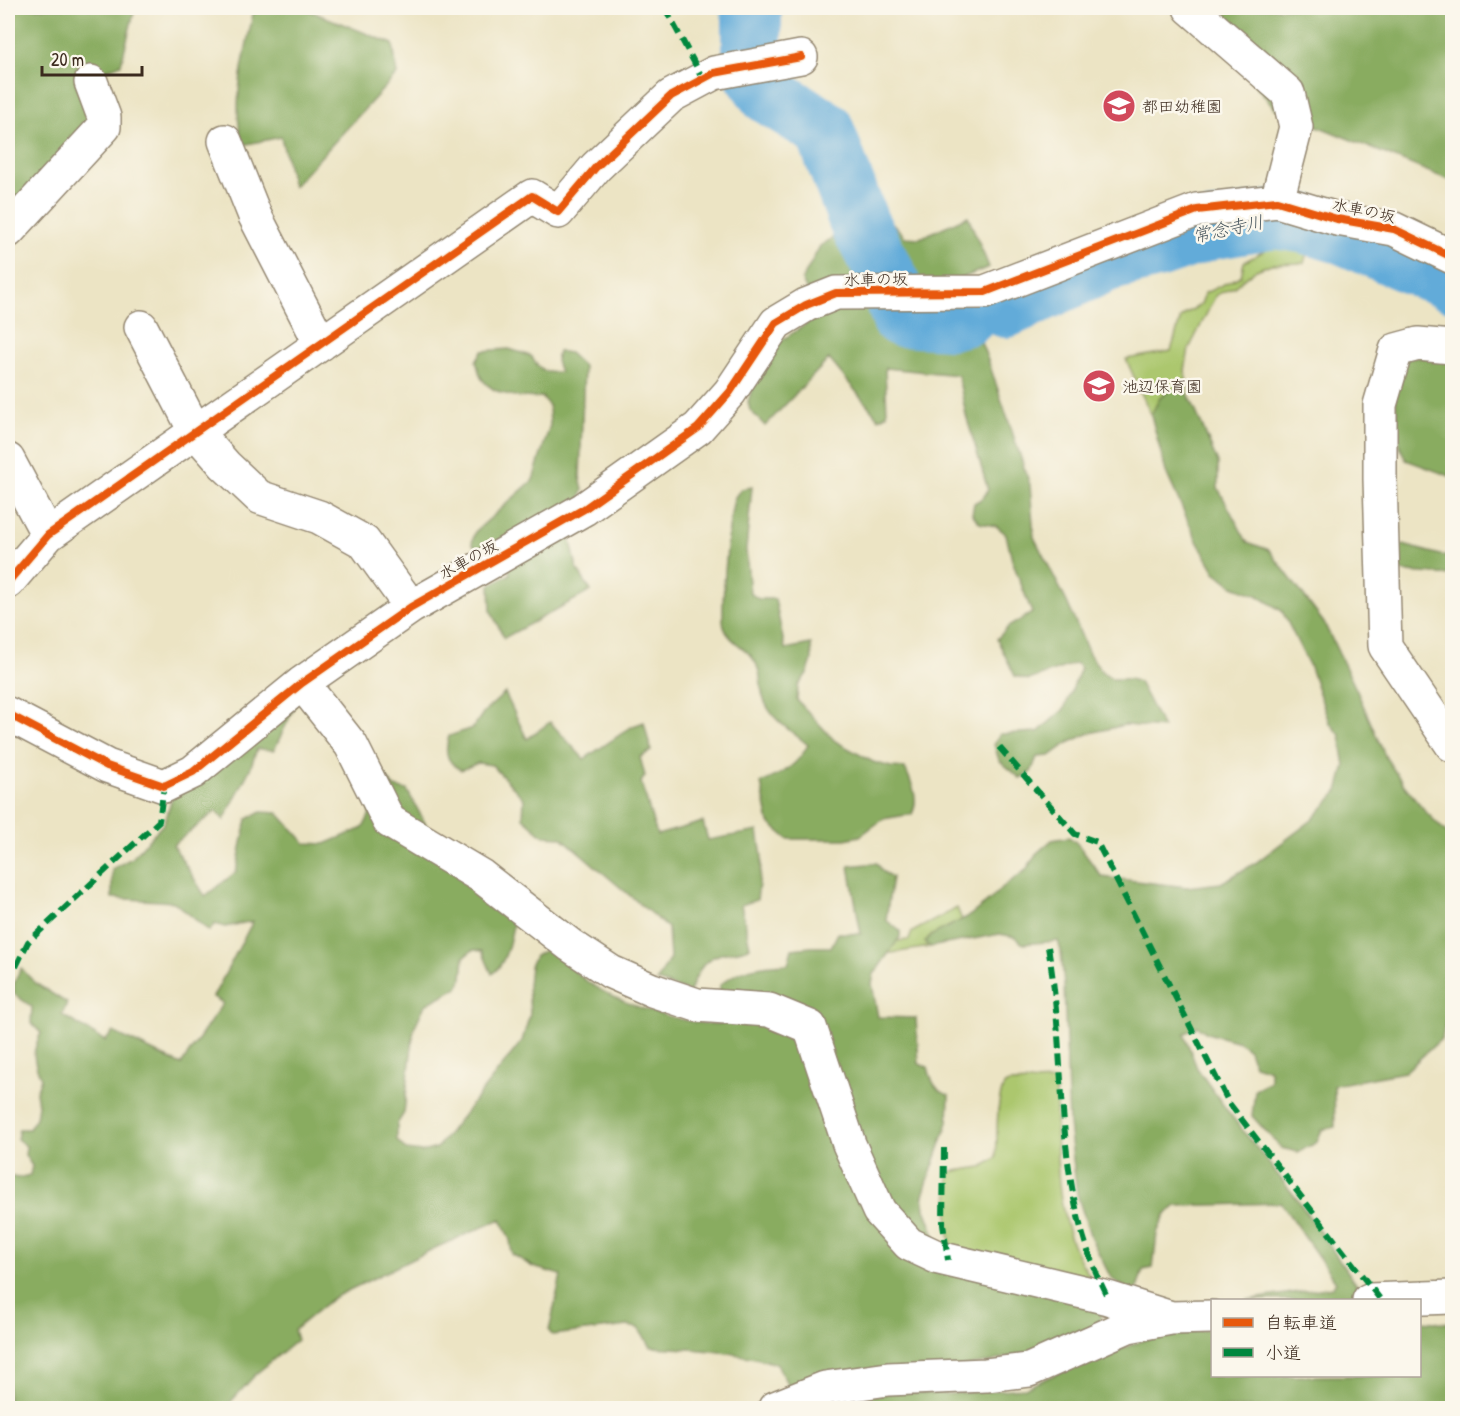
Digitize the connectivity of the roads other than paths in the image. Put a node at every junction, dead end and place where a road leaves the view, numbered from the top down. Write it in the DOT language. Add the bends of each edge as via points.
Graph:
graph roads {
  1 [pos="1190,8"];
  2 [pos="801,57"];
  3 [pos="91,82"];
  4 [pos="225,141"];
  5 [pos="1277,201"];
  6 [pos="8,231"];
  7 [pos="1452,257"];
  8 [pos="141,327"];
  9 [pos="321,344"];
  10 [pos="1452,347"];
  11 [pos="195,431"];
  12 [pos="8,460"];
  13 [pos="48,535"];
  14 [pos="8,582"];
  15 [pos="411,607"];
  16 [pos="302,683"];
  17 [pos="8,714"];
  18 [pos="1452,745"];
  19 [pos="1452,1297"];
  20 [pos="1397,1299"];
  21 [pos="1211,1317"];
  22 [pos="1171,1318"];
  23 [pos="775,1408"];
  1 -- 5 [label="street" via="1288,93 1296,127"];
  2 -- 9 [label="street" via="714,73 671,96 596,167 558,212 532,196"];
  3 -- 6 [label="street" via="104,128"];
  4 -- 9 [label="street" via="255,216"];
  5 -- 7 [label="street, 水車の坂" via="1337,219 1394,229"];
  5 -- 15 [label="street, 水車の坂" via="1197,210 985,292 836,293 806,305 776,323 730,392 698,428 584,509"];
  8 -- 11 [label="street"];
  9 -- 11 [label="street"];
  10 -- 18 [label="street" via="1418,344 1396,350 1380,405 1380,479 1385,646"];
  11 -- 13 [label="street"];
  11 -- 15 [label="street" via="259,497 319,517 364,542"];
  12 -- 13 [label="street"];
  13 -- 14 [label="street"];
  15 -- 16 [label="street, 水車の坂"];
  16 -- 17 [label="street, 水車の坂" via="193,772 164,786 107,765"];
  16 -- 22 [label="street" via="351,745 389,821 482,876 570,945 611,972 652,990 697,1005 769,1010 810,1027 849,1144 879,1211 909,1244 939,1258 1108,1298"];
  19 -- 20 [label="street"];
  21 -- 22 [label="street"];
  22 -- 23 [label="street" via="1128,1326 1029,1370 888,1379 825,1388"];
}
